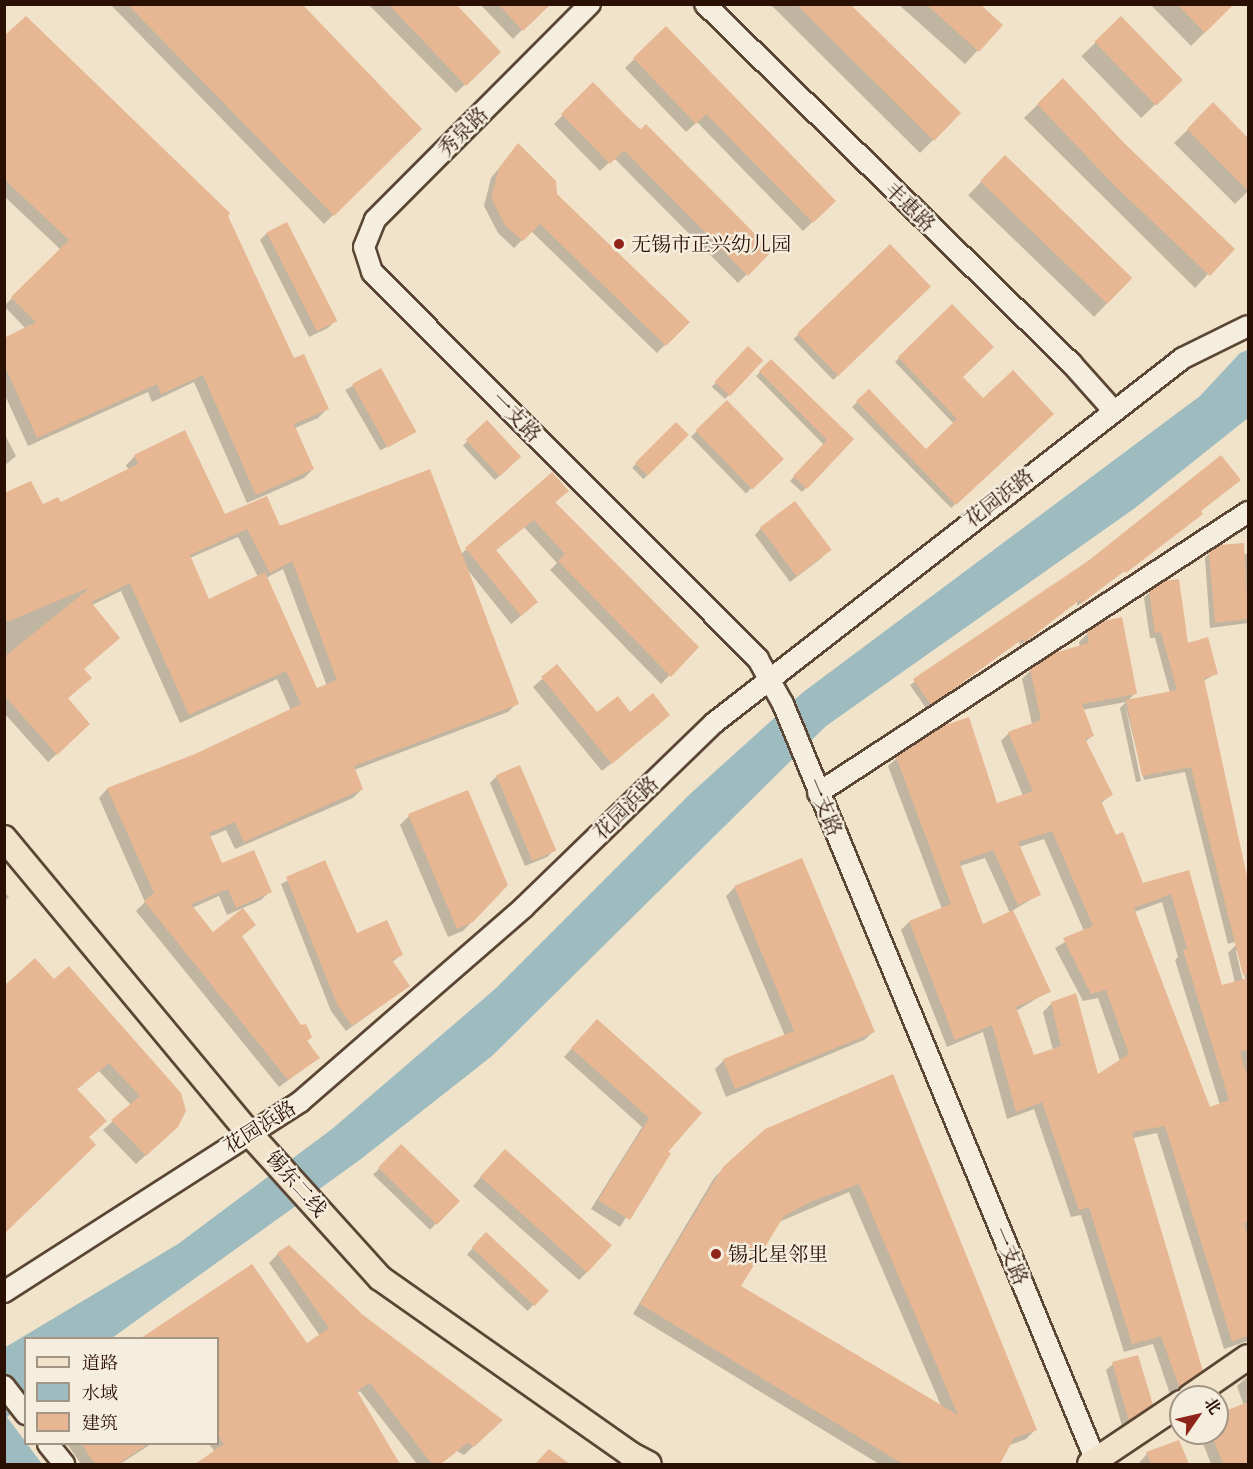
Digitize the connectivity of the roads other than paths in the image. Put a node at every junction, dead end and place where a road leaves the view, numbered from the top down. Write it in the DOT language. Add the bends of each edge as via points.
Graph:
graph roads {
  1 [pos="590,4"];
  2 [pos="705,4"];
  3 [pos="372,272"];
  4 [pos="1248,326"];
  5 [pos="1113,410"];
  6 [pos="1248,512"];
  7 [pos="768,678"];
  8 [pos="818,793"];
  9 [pos="4,838"];
  10 [pos="249,1133"];
  11 [pos="4,1292"];
  12 [pos="1248,1357"];
  13 [pos="1207,1385"];
  14 [pos="4,1386"];
  15 [pos="1169,1411"];
  16 [pos="23,1412"];
  17 [pos="50,1445"];
  18 [pos="1093,1463"];
  19 [pos="64,1464"];
  20 [pos="649,1464"];
  1 -- 3 [label="street, 秀泉路" via="375,220 364,247"];
  2 -- 5 [label="street, 丰惠路" via="1072,364"];
  3 -- 7 [label="street, 一支路" via="758,659"];
  4 -- 5 [label="street, 花园浜路" via="1183,358"];
  5 -- 7 [label="street, 花园浜路"];
  6 -- 8 [label="street"];
  7 -- 8 [label="street, 一支路" via="783,704"];
  7 -- 10 [label="street, 花园浜路" via="714,723 524,907 300,1102"];
  8 -- 18 [label="street, 一支路"];
  9 -- 10 [label="main road, 锡东二线"];
  10 -- 11 [label="street, 花园浜路"];
  10 -- 20 [label="main road, 锡东二线" via="380,1278"];
  12 -- 13 [label="main road"];
  14 -- 16 [label="street"];
  15 -- 18 [label="main road"];
  17 -- 19 [label="street"];
}
